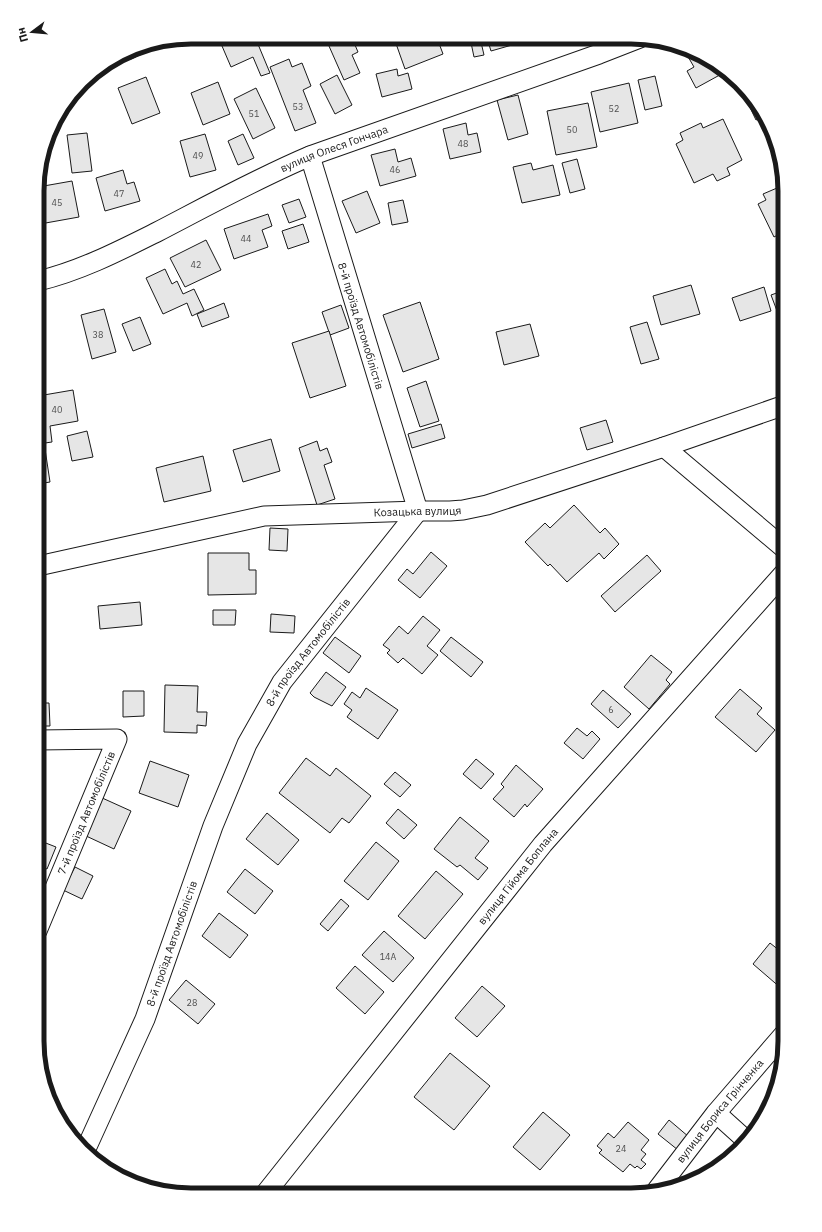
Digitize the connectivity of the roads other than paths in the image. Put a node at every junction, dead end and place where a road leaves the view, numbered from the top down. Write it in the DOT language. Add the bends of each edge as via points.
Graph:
graph roads {
  1 [pos="625,44"];
  2 [pos="310,156"];
  3 [pos="44,279"];
  4 [pos="778,407"];
  5 [pos="664,447"];
  6 [pos="418,511"];
  7 [pos="778,543"];
  8 [pos="44,565"];
  9 [pos="778,580"];
  10 [pos="44,740"];
  11 [pos="44,914"];
  12 [pos="778,1041"];
  13 [pos="716,1113"];
  14 [pos="743,1137"];
  15 [pos="88,1146"];
  16 [pos="661,1185"];
  17 [pos="270,1188"];
  1 -- 2 [label="street, вулиця Олеся Гончара"];
  2 -- 3 [label="street, вулиця Олеся Гончара" via="124,249"];
  2 -- 6 [label="street, 8-й проїзд Автомобілістів"];
  4 -- 5 [label="street, Козацька вулиця"];
  5 -- 6 [label="street, Козацька вулиця" via="487,505 463,510"];
  5 -- 7 [label="street"];
  6 -- 8 [label="street, Козацька вулиця" via="264,516"];
  6 -- 15 [label="street, 8-й проїзд Автомобілістів" via="282,682 247,744 213,826 145,1019"];
  9 -- 17 [label="street, вулиця Гійома Боплана" via="544,844"];
  10 -- 11 [label="street, 7-й проїзд Автомобілістів" via="117,739"];
  12 -- 13 [label="street, вулиця Бориса Грінченка"];
  13 -- 14 [label="street"];
  13 -- 16 [label="street, вулиця Бориса Грінченка"];
}
